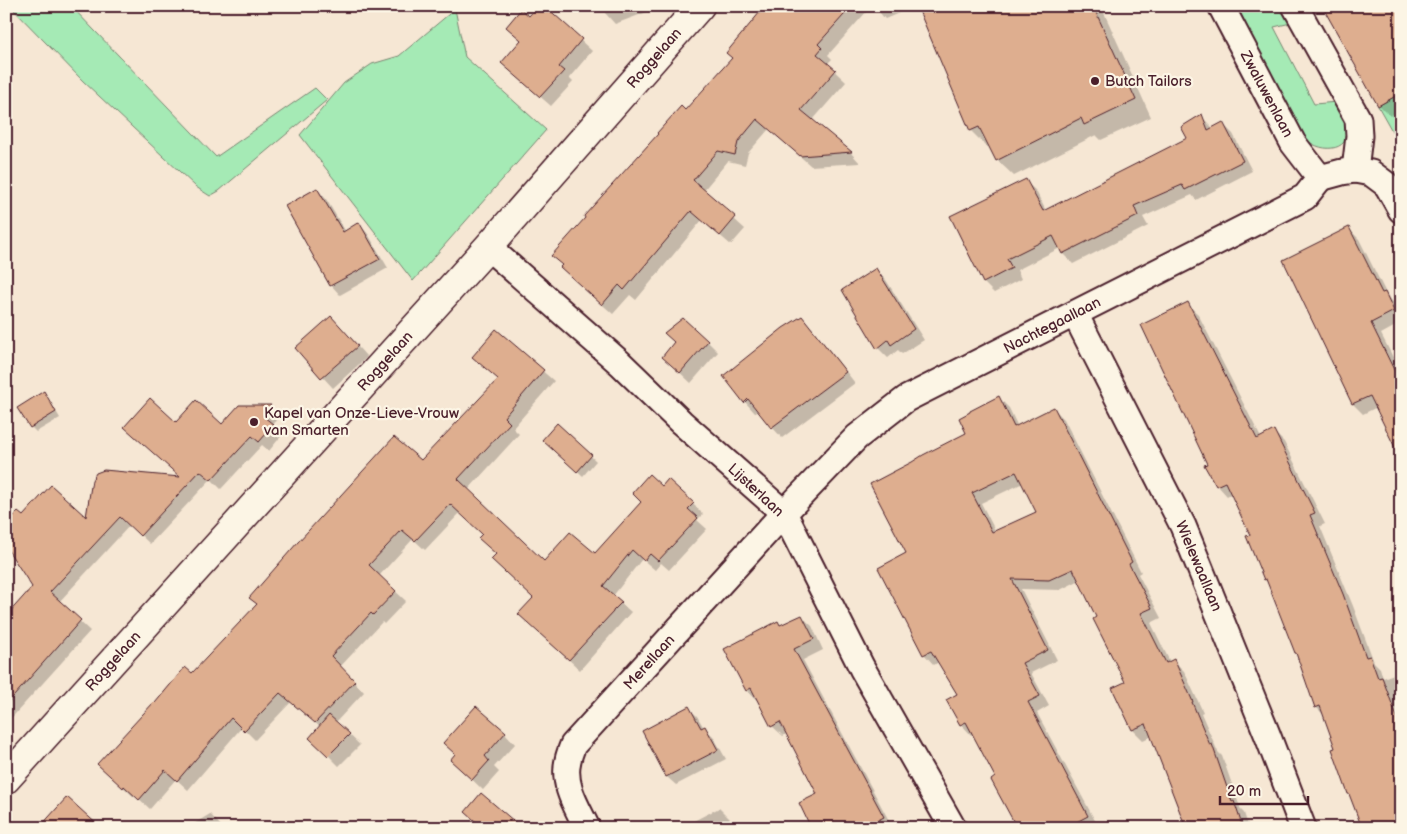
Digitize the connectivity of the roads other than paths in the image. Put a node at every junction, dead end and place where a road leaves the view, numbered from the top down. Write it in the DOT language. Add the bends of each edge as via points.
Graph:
graph roads {
  1 [pos="700,6"];
  2 [pos="1221,6"];
  3 [pos="1295,6"];
  4 [pos="1339,174"];
  5 [pos="1401,210"];
  6 [pos="488,247"];
  7 [pos="1075,314"];
  8 [pos="784,513"];
  9 [pos="6,779"];
  10 [pos="587,828"];
  11 [pos="953,828"];
  12 [pos="1303,828"];
  1 -- 6 [label="street, Roggelaan"];
  2 -- 4 [label="street, Zwaluwenlaan" via="1293,143"];
  3 -- 4 [label="street" via="1358,119 1359,136"];
  4 -- 5 [label="street" via="1371,173 1387,185"];
  4 -- 7 [label="street, Nachtegaallaan" via="1305,197"];
  6 -- 8 [label="street, Lijsterlaan"];
  6 -- 9 [label="street, Roggelaan"];
  7 -- 8 [label="street, Nachtegaallaan" via="906,399 857,438"];
  7 -- 12 [label="street, Wielewaallaan" via="1183,526"];
  8 -- 10 [label="street, Merellaan" via="573,745 568,760 567,782"];
  8 -- 11 [label="street, Lijsterlaan" via="862,668"];
}
